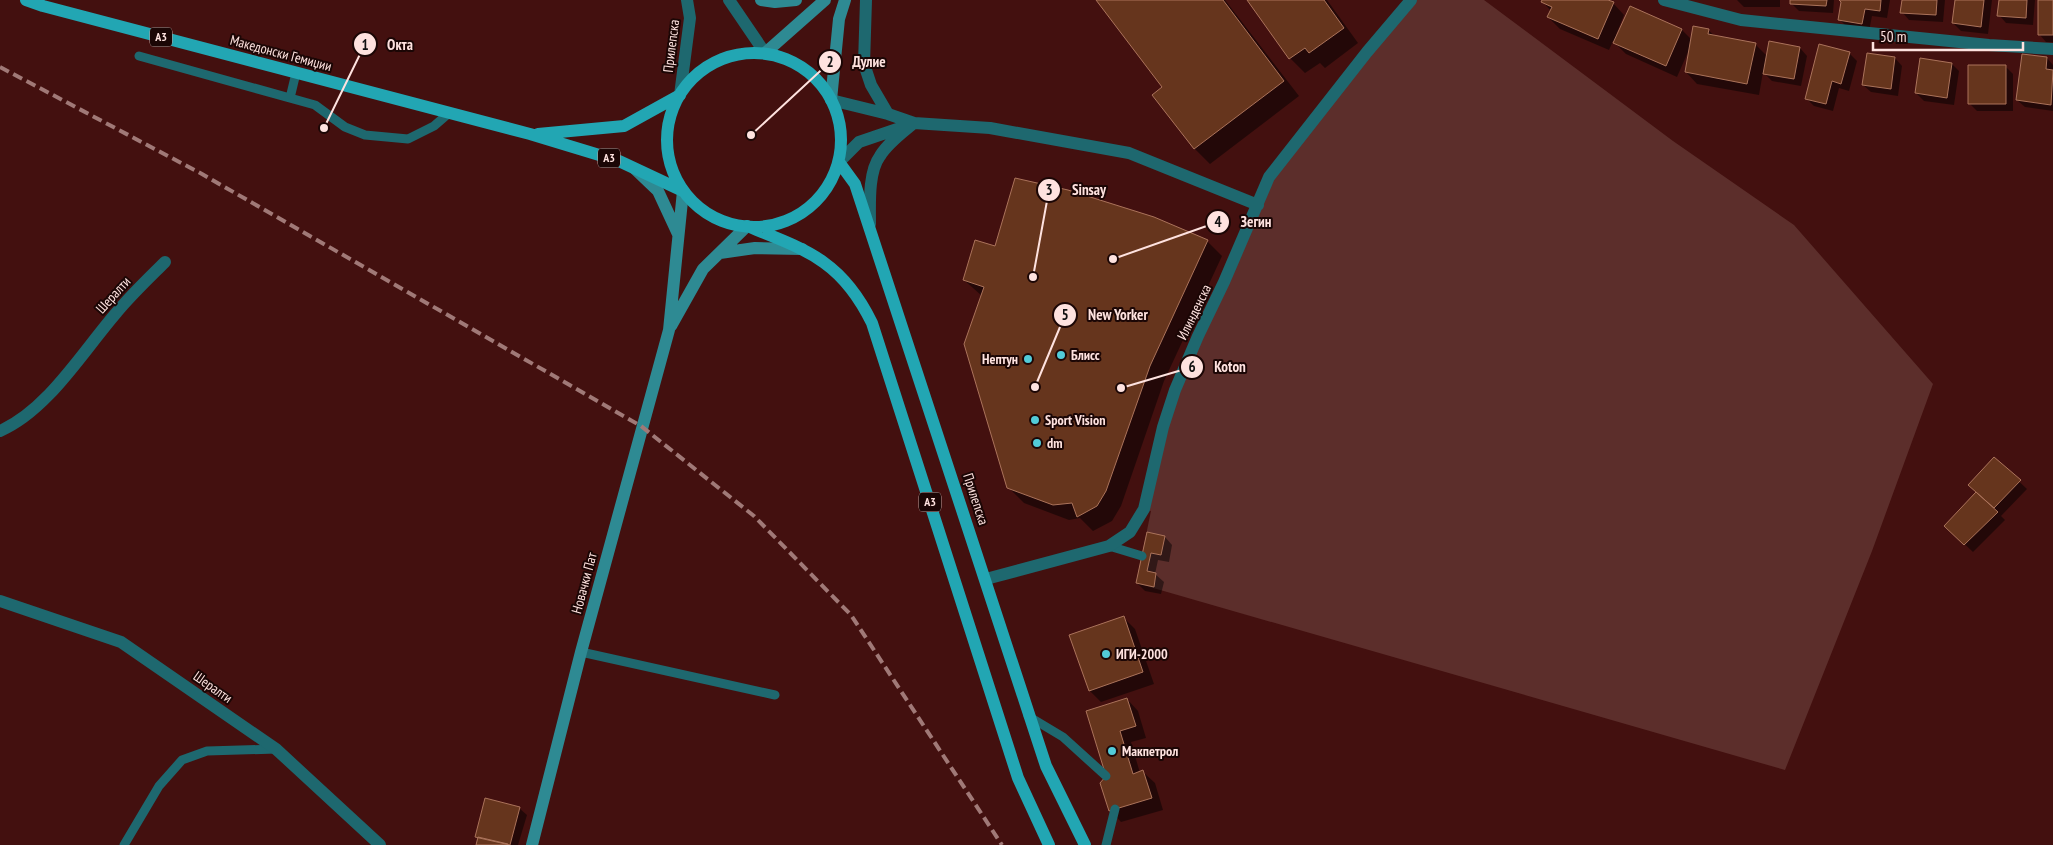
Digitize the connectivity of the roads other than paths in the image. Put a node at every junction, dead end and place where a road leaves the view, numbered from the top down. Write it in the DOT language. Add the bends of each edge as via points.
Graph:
graph roads {
  1 [pos="26,0"];
  2 [pos="687,0"];
  3 [pos="729,0"];
  4 [pos="761,0"];
  5 [pos="796,0"];
  6 [pos="825,0"];
  7 [pos="845,0"];
  8 [pos="866,0"];
  9 [pos="1411,0"];
  10 [pos="1664,0"];
  11 [pos="2053,49"];
  12 [pos="766,53"];
  13 [pos="139,56"];
  14 [pos="296,73"];
  15 [pos="680,95"];
  16 [pos="290,98"];
  17 [pos="831,100"];
  18 [pos="449,113"];
  19 [pos="888,114"];
  20 [pos="914,123"];
  21 [pos="530,134"];
  22 [pos="839,162"];
  23 [pos="635,169"];
  24 [pos="683,191"];
  25 [pos="1258,205"];
  26 [pos="747,226"];
  27 [pos="870,227"];
  28 [pos="678,234"];
  29 [pos="804,249"];
  30 [pos="720,253"];
  31 [pos="165,262"];
  32 [pos="669,330"];
  33 [pos="0,431"];
  34 [pos="1109,546"];
  35 [pos="1142,556"];
  36 [pos="986,579"];
  37 [pos="0,601"];
  38 [pos="581,652"];
  39 [pos="776,695"];
  40 [pos="1028,716"];
  41 [pos="276,749"];
  42 [pos="1106,776"];
  43 [pos="1115,809"];
  44 [pos="124,845"];
  45 [pos="380,845"];
  46 [pos="532,845"];
  47 [pos="1049,845"];
  48 [pos="1085,845"];
  49 [pos="1106,845"];
  1 -- 14 [label="main road, Македонски Гемиџии / A3"];
  2 -- 15 [label="street, Прилепска" via="690,18"];
  3 -- 12 [label="street"];
  4 -- 5 [label="main road"];
  6 -- 12 [label="main road"];
  7 -- 17 [label="main road" via="839,19"];
  8 -- 19 [label="street" via="864,64"];
  9 -- 25 [label="street, Илинденска" via="1269,177"];
  10 -- 11 [label="street" via="1742,20"];
  12 -- 15 [label="main road, A3" via="740,54 716,62 696,76"];
  12 -- 17 [label="main road, A3" via="792,61 815,77"];
  13 -- 16 [label="lane"];
  14 -- 16 [label="lane"];
  14 -- 18 [label="main road, Македонски Гемиџии / A3"];
  15 -- 21 [label="main road, A3" via="624,126"];
  15 -- 24 [label="main road, A3" via="670,119 667,144 672,169"];
  16 -- 18 [label="lane" via="315,105 345,127 365,135 408,139 434,126"];
  17 -- 19 [label="street"];
  17 -- 22 [label="main road, A3" via="841,134"];
  18 -- 21 [label="main road, Македонски Гемиџии / A3"];
  19 -- 20 [label="street"];
  20 -- 22 [label="street" via="859,142"];
  20 -- 25 [label="street" via="990,128 1129,153"];
  20 -- 27 [label="street" via="878,157 870,187"];
  21 -- 23 [label="main road, A3" via="619,161"];
  22 -- 26 [label="main road, A3" via="829,184 814,204 794,218 771,226"];
  22 -- 27 [label="main road, Прилепска / A3" via="855,184"];
  23 -- 24 [label="main road, A3"];
  23 -- 28 [label="main road" via="658,191"];
  24 -- 26 [label="main road, A3" via="700,209 722,222"];
  24 -- 28 [label="main road"];
  25 -- 34 [label="street, Илинденска" via="1175,390 1144,509 1130,532"];
  26 -- 29 [label="main road, A3"];
  26 -- 30 [label="main road"];
  27 -- 36 [label="main road, Прилепска / A3"];
  28 -- 32 [label="main road"];
  29 -- 30 [label="main road" via="755,248"];
  29 -- 47 [label="main road, A3" via="831,266 862,302 872,323 1018,778"];
  30 -- 32 [label="main road" via="703,269"];
  31 -- 33 [label="street, Шералти" via="118,310 39,407"];
  32 -- 38 [label="main road, Новачки Пат"];
  34 -- 35 [label="lane"];
  34 -- 36 [label="street, Илинденска"];
  36 -- 40 [label="main road, Прилепска / A3"];
  37 -- 41 [label="street, Шералти" via="121,642"];
  38 -- 39 [label="lane"];
  38 -- 46 [label="main road, Новачки Пат"];
  40 -- 42 [label="lane" via="1063,737"];
  40 -- 48 [label="main road, Прилепска / A3" via="1046,766"];
  41 -- 44 [label="lane" via="207,751 182,760 159,786"];
  41 -- 45 [label="street, Шералти"];
  43 -- 49 [label="lane"];
}
